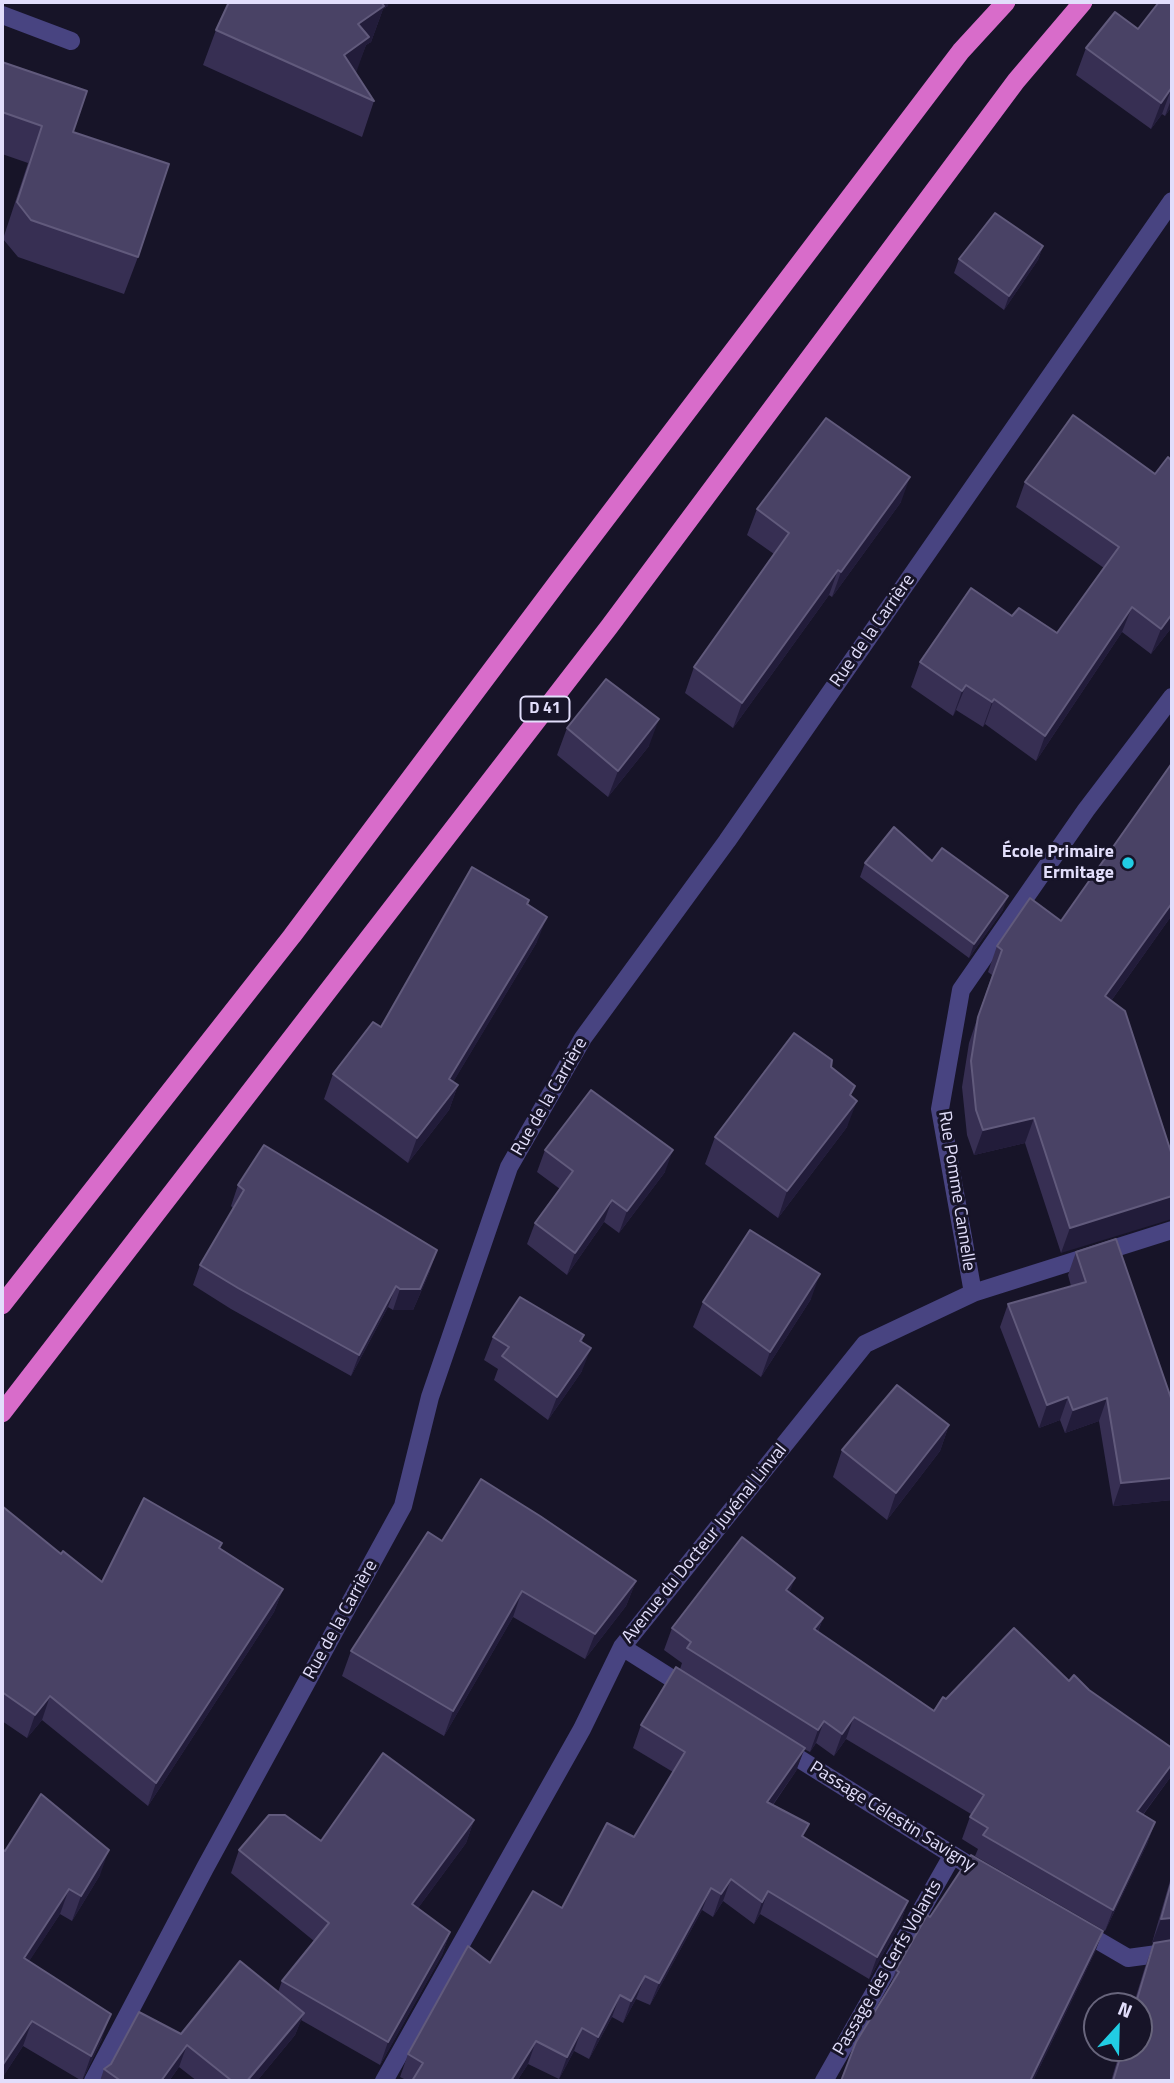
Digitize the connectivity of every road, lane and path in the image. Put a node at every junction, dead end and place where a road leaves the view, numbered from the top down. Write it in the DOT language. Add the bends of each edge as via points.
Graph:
graph roads {
  1 [pos="1006,2"];
  2 [pos="1083,2"];
  3 [pos="2,15"];
  4 [pos="71,41"];
  5 [pos="1172,201"];
  6 [pos="1172,697"];
  7 [pos="1172,1230"];
  8 [pos="973,1293"];
  9 [pos="2,1305"];
  10 [pos="2,1413"];
  11 [pos="622,1647"];
  12 [pos="704,1699"];
  13 [pos="763,1736"];
  14 [pos="952,1856"];
  15 [pos="999,1883"];
  16 [pos="1069,1924"];
  17 [pos="1172,1952"];
  18 [pos="93,2081"];
  19 [pos="384,2081"];
  20 [pos="824,2081"];
  1 -- 9 [label="highway" via="961,51 292,936"];
  2 -- 10 [label="highway, D 41" via="1016,81 609,626"];
  3 -- 4 [label="street"];
  5 -- 18 [label="street, Rue de la Carrière" via="727,841 583,1038 509,1167 430,1397 403,1506"];
  6 -- 8 [label="street, Rue Pomme Cannelle" via="1086,810 961,990 940,1109"];
  7 -- 8 [label="street, Avenue du Docteur Juvénal Linval"];
  8 -- 11 [label="street, Avenue du Docteur Juvénal Linval" via="865,1344"];
  11 -- 12 [label="street"];
  11 -- 19 [label="street, Avenue du Docteur Juvénal Linval" via="582,1729"];
  13 -- 14 [label="street, Passage Célestin Savigny"];
  14 -- 15 [label="street, Passage Célestin Savigny"];
  14 -- 20 [label="street, Passage des Cerfs Volants"];
  16 -- 17 [label="street" via="1128,1958"];
}
